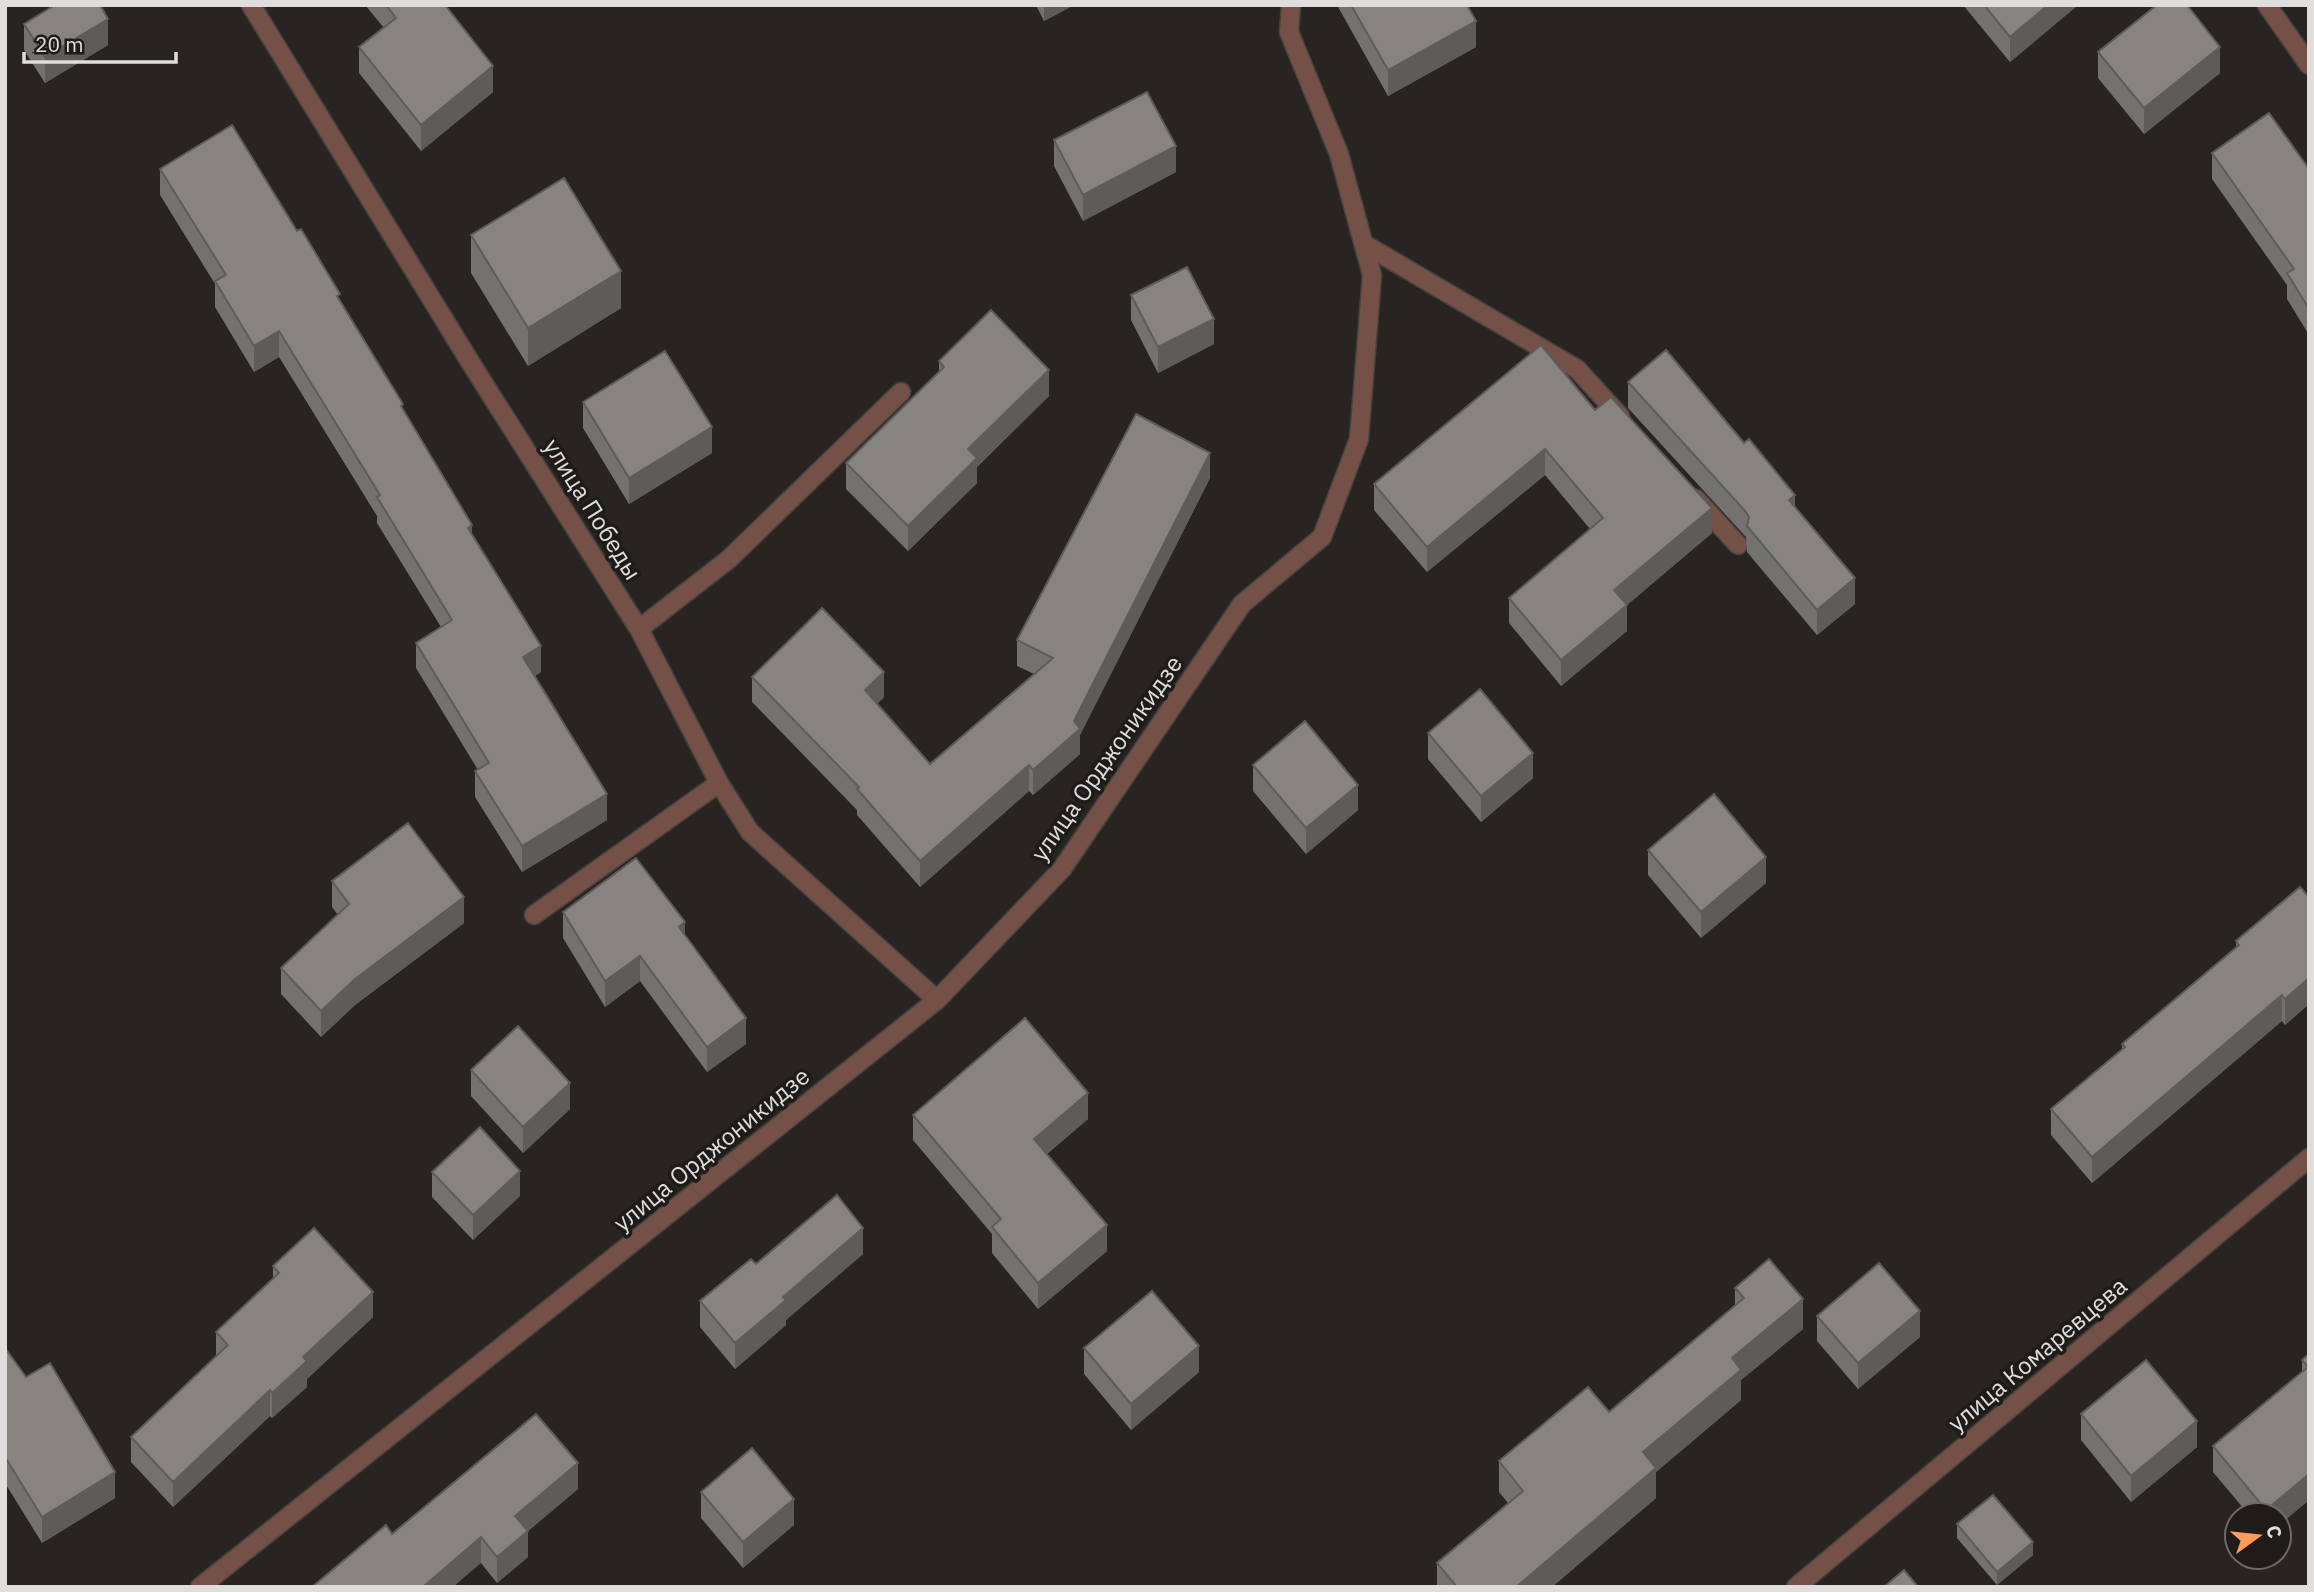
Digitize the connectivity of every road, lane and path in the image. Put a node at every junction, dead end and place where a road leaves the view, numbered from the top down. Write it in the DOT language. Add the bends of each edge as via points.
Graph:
graph roads {
  1 [pos="251,5"];
  2 [pos="1291,5"];
  3 [pos="2267,5"];
  4 [pos="2309,65"];
  5 [pos="1364,244"];
  6 [pos="901,392"];
  7 [pos="1630,428"];
  8 [pos="1684,486"];
  9 [pos="1738,545"];
  10 [pos="639,629"];
  11 [pos="719,782"];
  12 [pos="534,915"];
  13 [pos="937,1000"];
  14 [pos="2309,1158"];
  15 [pos="200,1587"];
  16 [pos="1797,1587"];
  1 -- 10 [label="street, улица Победы"];
  2 -- 5 [label="street, улица Орджоникидзе" via="1289,32 1339,154"];
  3 -- 4 [label="street"];
  5 -- 7 [label="street" via="1577,369"];
  5 -- 13 [label="street, улица Орджоникидзе" via="1372,275 1359,439 1322,537 1242,604 1062,869"];
  6 -- 10 [label="street" via="729,559"];
  8 -- 9 [label="street"];
  10 -- 11 [label="street, улица Победы"];
  11 -- 12 [label="street"];
  11 -- 13 [label="street, улица Победы" via="750,832"];
  13 -- 15 [label="street, улица Орджоникидзе"];
  14 -- 16 [label="street, улица Комаревцева"];
}
